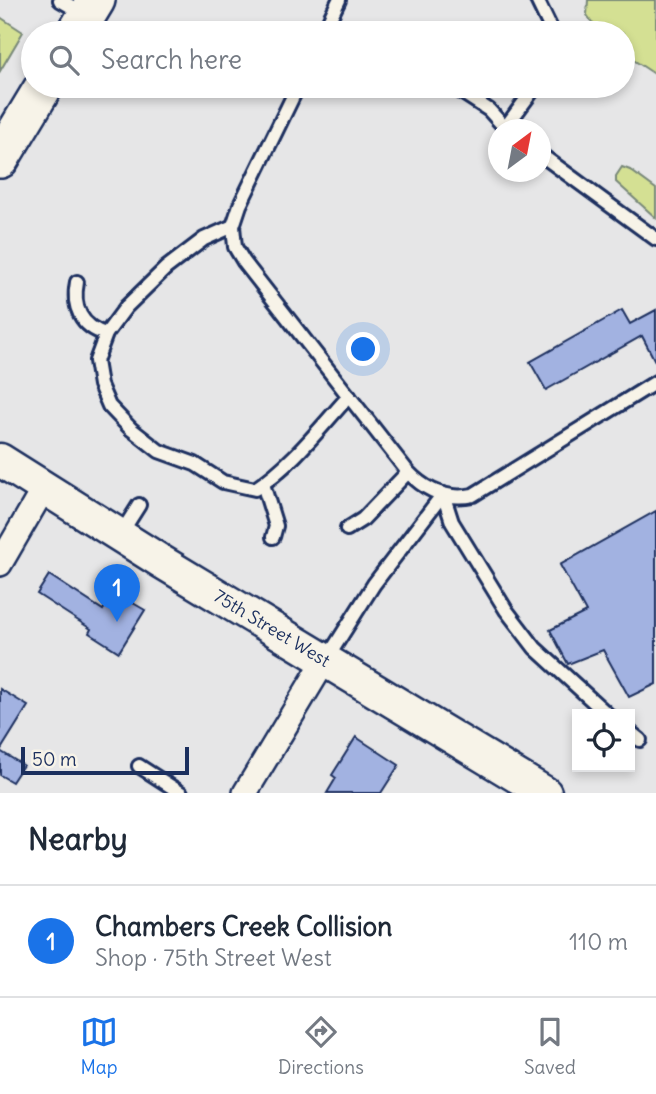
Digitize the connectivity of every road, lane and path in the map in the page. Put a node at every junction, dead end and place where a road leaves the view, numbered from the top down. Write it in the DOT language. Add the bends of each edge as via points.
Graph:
graph roads {
  1 [pos="339,0"];
  2 [pos="537,0"];
  3 [pos="329,21"];
  4 [pos="547,21"];
  5 [pos="37,98"];
  6 [pos="292,98"];
  7 [pos="470,98"];
  8 [pos="528,98"];
  9 [pos="497,119"];
  10 [pos="513,119"];
  11 [pos="0,159"];
  12 [pos="551,161"];
  13 [pos="233,226"];
  14 [pos="656,239"];
  15 [pos="77,282"];
  16 [pos="106,334"];
  17 [pos="656,382"];
  18 [pos="349,396"];
  19 [pos="0,460"];
  20 [pos="408,472"];
  21 [pos="263,484"];
  22 [pos="44,488"];
  23 [pos="443,494"];
  24 [pos="139,505"];
  25 [pos="347,529"];
  26 [pos="120,536"];
  27 [pos="273,537"];
  28 [pos="0,564"];
  29 [pos="326,660"];
  30 [pos="602,709"];
  31 [pos="139,766"];
  32 [pos="181,793"];
  33 [pos="245,793"];
  34 [pos="545,793"];
  1 -- 3 [label="lane"];
  2 -- 4 [label="lane"];
  5 -- 11 [label="main road"];
  6 -- 13 [label="lane"];
  7 -- 9 [label="lane"];
  8 -- 10 [label="lane"];
  12 -- 14 [label="lane"];
  13 -- 16 [label="lane" via="204,239 166,268"];
  13 -- 18 [label="lane" via="235,247 244,262"];
  15 -- 16 [label="lane" via="76,308 93,330"];
  16 -- 21 [label="lane" via="96,360 100,385 108,406 131,429 159,451 195,464 223,482 255,489"];
  17 -- 23 [label="lane" via="473,495"];
  18 -- 20 [label="lane"];
  18 -- 21 [label="lane"];
  19 -- 22 [label="street, 75th Street West"];
  20 -- 23 [label="lane" via="424,488"];
  20 -- 25 [label="lane" via="363,519"];
  21 -- 27 [label="lane" via="276,526"];
  22 -- 26 [label="street, 75th Street West"];
  22 -- 28 [label="street"];
  23 -- 29 [label="lane" via="374,584"];
  23 -- 30 [label="lane" via="452,522 506,610 535,648"];
  24 -- 26 [label="lane"];
  26 -- 29 [label="street, 75th Street West"];
  29 -- 33 [label="street"];
  29 -- 34 [label="street, 75th Street West"];
  31 -- 32 [label="lane"];
}
